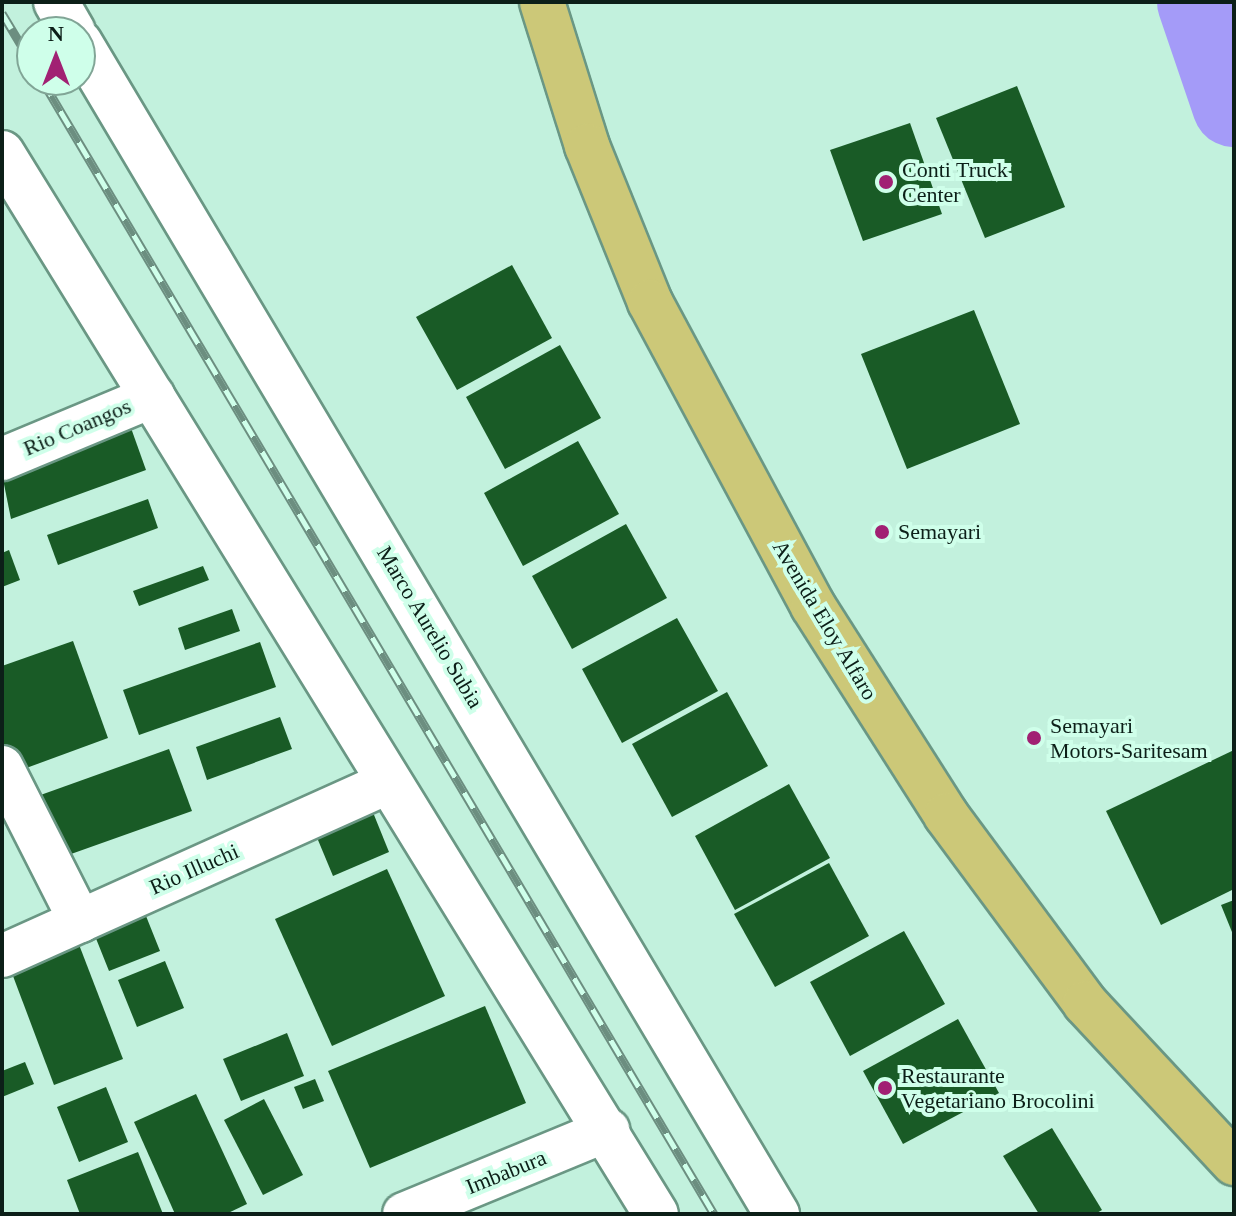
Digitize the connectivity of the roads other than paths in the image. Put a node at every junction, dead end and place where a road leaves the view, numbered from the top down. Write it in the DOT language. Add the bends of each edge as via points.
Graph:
graph roads {
  1 [pos="542,2"];
  2 [pos="96,70"];
  3 [pos="2,153"];
  4 [pos="153,396"];
  5 [pos="2,459"];
  6 [pos="2,767"];
  7 [pos="387,783"];
  8 [pos="80,921"];
  9 [pos="2,956"];
  10 [pos="608,1130"];
  11 [pos="1234,1163"];
  12 [pos="404,1214"];
  13 [pos="656,1214"];
  14 [pos="777,1214"];
  1 -- 11 [label="main road, Avenida Eloy Alfaro" via="587,146 650,302 813,606 946,815 1075,990"];
  2 -- 14 [label="main road, Marco Aurelio Subia"];
  3 -- 4 [label="main road"];
  4 -- 5 [label="street, Rio Coangos"];
  4 -- 7 [label="main road"];
  6 -- 8 [label="street"];
  7 -- 8 [label="street, Rio Illuchi"];
  7 -- 10 [label="main road"];
  8 -- 9 [label="street, Rio Illuchi"];
  10 -- 12 [label="street, Imbabura"];
  10 -- 13 [label="main road"];
}
